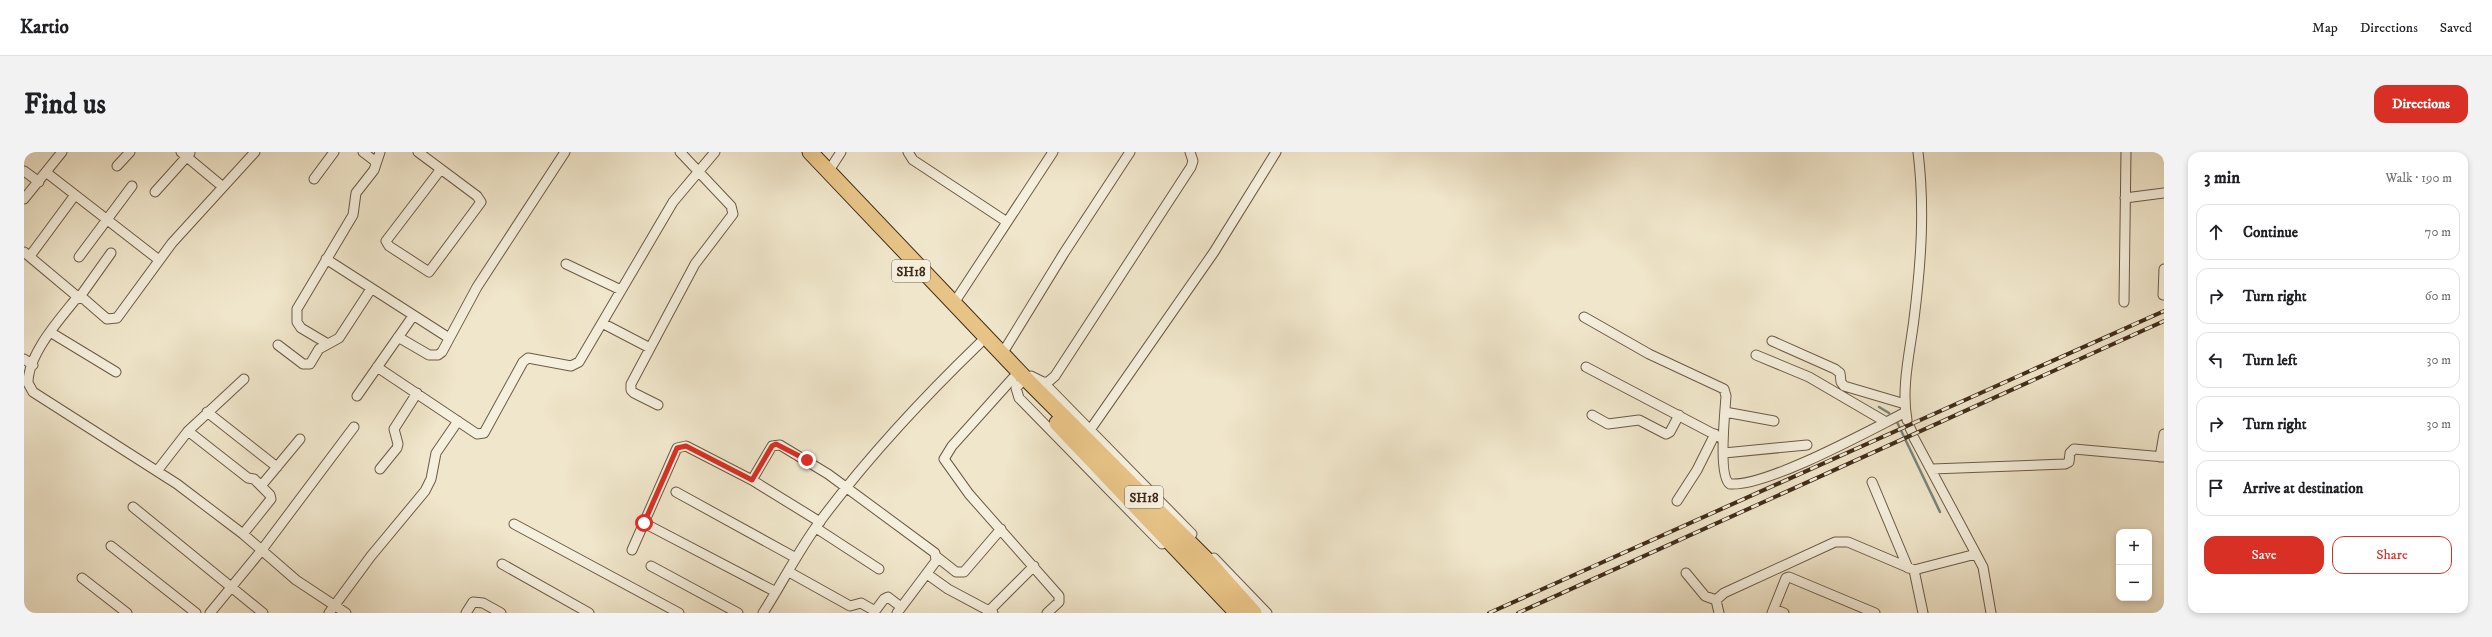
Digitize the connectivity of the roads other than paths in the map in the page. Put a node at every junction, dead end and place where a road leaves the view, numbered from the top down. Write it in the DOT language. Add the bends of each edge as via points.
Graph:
graph roads {
  1 [pos="62,152"];
  2 [pos="130,152"];
  3 [pos="255,152"];
  4 [pos="334,152"];
  5 [pos="363,152"];
  6 [pos="380,152"];
  7 [pos="418,152"];
  8 [pos="565,152"];
  9 [pos="680,152"];
  10 [pos="715,152"];
  11 [pos="798,152"];
  12 [pos="810,152"];
  13 [pos="841,152"];
  14 [pos="908,152"];
  15 [pos="1053,152"];
  16 [pos="1130,152"];
  17 [pos="1190,152"];
  18 [pos="1276,152"];
  19 [pos="1918,152"];
  20 [pos="2126,152"];
  21 [pos="186,154"];
  22 [pos="376,162"];
  23 [pos="116,166"];
  24 [pos="441,169"];
  25 [pos="24,170"];
  26 [pos="698,170"];
  27 [pos="828,172"];
  28 [pos="47,173"];
  29 [pos="314,179"];
  30 [pos="40,182"];
  31 [pos="132,186"];
  32 [pos="223,187"];
  33 [pos="155,192"];
  34 [pos="2164,193"];
  35 [pos="75,195"];
  36 [pos="2125,198"];
  37 [pos="24,199"];
  38 [pos="107,220"];
  39 [pos="1008,222"];
  40 [pos="111,253"];
  41 [pos="27,254"];
  42 [pos="78,257"];
  43 [pos="326,259"];
  44 [pos="159,260"];
  45 [pos="566,264"];
  46 [pos="2164,269"];
  47 [pos="371,289"];
  48 [pos="621,290"];
  49 [pos="2163,295"];
  50 [pos="79,298"];
  51 [pos="2124,302"];
  52 [pos="954,303"];
  53 [pos="413,316"];
  54 [pos="1584,317"];
  55 [pos="602,323"];
  56 [pos="50,332"];
  57 [pos="398,337"];
  58 [pos="450,338"];
  59 [pos="1772,341"];
  60 [pos="980,343"];
  61 [pos="328,344"];
  62 [pos="278,345"];
  63 [pos="650,348"];
  64 [pos="1002,354"];
  65 [pos="1756,355"];
  66 [pos="24,359"];
  67 [pos="33,365"];
  68 [pos="377,367"];
  69 [pos="1586,367"];
  70 [pos="116,372"];
  71 [pos="244,379"];
  72 [pos="1026,382"];
  73 [pos="417,393"];
  74 [pos="357,396"];
  75 [pos="658,405"];
  76 [pos="207,412"];
  77 [pos="1725,412"];
  78 [pos="1592,415"];
  79 [pos="1678,415"];
  80 [pos="458,421"];
  81 [pos="1774,421"];
  82 [pos="1886,422"];
  83 [pos="1909,422"];
  84 [pos="354,427"];
  85 [pos="1090,430"];
  86 [pos="188,431"];
  87 [pos="2164,434"];
  88 [pos="1719,436"];
  89 [pos="300,439"];
  90 [pos="1807,445"];
  91 [pos="1724,453"];
  92 [pos="2162,457"];
  93 [pos="277,467"];
  94 [pos="380,469"];
  95 [pos="1932,469"];
  96 [pos="157,471"];
  97 [pos="752,480"];
  98 [pos="1872,482"];
  99 [pos="261,486"];
  100 [pos="847,488"];
  101 [pos="676,492"];
  102 [pos="1677,501"];
  103 [pos="133,507"];
  104 [pos="644,523"];
  105 [pos="514,524"];
  106 [pos="818,525"];
  107 [pos="1002,529"];
  108 [pos="243,534"];
  109 [pos="111,546"];
  110 [pos="632,550"];
  111 [pos="261,551"];
  112 [pos="1976,554"];
  113 [pos="937,557"];
  114 [pos="796,558"];
  115 [pos="502,564"];
  116 [pos="651,566"];
  117 [pos="1034,566"];
  118 [pos="879,569"];
  119 [pos="1911,569"];
  120 [pos="789,572"];
  121 [pos="1686,573"];
  122 [pos="927,574"];
  123 [pos="82,578"];
  124 [pos="232,588"];
  125 [pos="776,592"];
  126 [pos="1716,600"];
  127 [pos="333,610"];
  128 [pos="899,610"];
  129 [pos="1773,611"];
  130 [pos="497,612"];
  131 [pos="765,612"];
  132 [pos="992,612"];
  133 [pos="127,613"];
  134 [pos="196,613"];
  135 [pos="210,613"];
  136 [pos="263,613"];
  137 [pos="346,613"];
  138 [pos="466,613"];
  139 [pos="589,613"];
  140 [pos="679,613"];
  141 [pos="738,613"];
  142 [pos="1047,613"];
  143 [pos="1229,613"];
  144 [pos="1237,613"];
  145 [pos="1254,613"];
  146 [pos="1267,613"];
  147 [pos="1719,613"];
  148 [pos="1784,613"];
  149 [pos="1875,613"];
  150 [pos="1923,613"];
  151 [pos="1991,613"];
  1 -- 28 [label="street"];
  2 -- 23 [label="street"];
  3 -- 32 [label="street"];
  4 -- 29 [label="street"];
  5 -- 22 [label="street"];
  6 -- 22 [label="street"];
  7 -- 24 [label="street"];
  8 -- 58 [label="street" via="497,256"];
  9 -- 26 [label="street"];
  10 -- 26 [label="street"];
  11 -- 60 [label="main road, SH18"];
  12 -- 27 [label="main road, SH18"];
  13 -- 27 [label="street"];
  14 -- 39 [label="street" via="913,160"];
  15 -- 39 [label="street"];
  16 -- 64 [label="street"];
  17 -- 72 [label="street" via="1193,161 1191,166 1052,380"];
  18 -- 85 [label="street" via="1214,252"];
  19 -- 83 [label="street" via="1923,209 1922,253"];
  20 -- 36 [label="street"];
  21 -- 32 [label="street"];
  21 -- 33 [label="street"];
  22 -- 43 [label="street" via="374,170 356,193 353,215"];
  24 -- 24 [label="street" via="386,241 389,246 429,272 481,202 477,196"];
  25 -- 30 [label="street"];
  26 -- 48 [label="street" via="673,202"];
  26 -- 63 [label="street" via="731,206 733,214 695,264"];
  27 -- 52 [label="main road, SH18"];
  28 -- 30 [label="street"];
  28 -- 35 [label="street"];
  30 -- 37 [label="street"];
  31 -- 38 [label="street"];
  32 -- 44 [label="street"];
  34 -- 36 [label="street"];
  35 -- 38 [label="street"];
  35 -- 41 [label="street"];
  36 -- 51 [label="street"];
  38 -- 42 [label="street"];
  38 -- 44 [label="street"];
  39 -- 52 [label="street"];
  40 -- 50 [label="street"];
  41 -- 50 [label="street"];
  43 -- 47 [label="street"];
  43 -- 61 [label="street" via="296,315 301,328"];
  44 -- 50 [label="street" via="117,318 107,318 84,299"];
  45 -- 48 [label="street"];
  46 -- 49 [label="street"];
  47 -- 53 [label="street"];
  47 -- 61 [label="street" via="338,338"];
  48 -- 55 [label="street"];
  50 -- 56 [label="street"];
  52 -- 64 [label="main road, SH18"];
  53 -- 57 [label="street"];
  53 -- 58 [label="street"];
  54 -- 77 [label="street" via="1649,354 1724,389"];
  55 -- 63 [label="street"];
  55 -- 80 [label="street" via="576,365 534,358 528,358 523,362 484,433 477,434"];
  56 -- 67 [label="street"];
  56 -- 70 [label="street"];
  57 -- 58 [label="street" via="434,356 442,352"];
  57 -- 68 [label="street"];
  59 -- 83 [label="street" via="1835,369 1840,373 1844,386"];
  60 -- 72 [label="main road, SH18"];
  60 -- 100 [label="street" via="940,382"];
  61 -- 62 [label="street" via="319,349 312,362 307,365"];
  63 -- 75 [label="street" via="630,387 634,393"];
  64 -- 72 [label="main road, SH18"];
  65 -- 82 [label="street" via="1809,377"];
  66 -- 67 [label="street"];
  67 -- 96 [label="street" via="28,378 33,392"];
  68 -- 73 [label="street"];
  68 -- 74 [label="street"];
  69 -- 79 [label="street"];
  71 -- 76 [label="street"];
  72 -- 85 [label="street"];
  72 -- 107 [label="street" via="952,446 944,459 968,494"];
  72 -- 143 [label="street" via="1016,388 1019,398"];
  72 -- 144 [label="main road, SH18"];
  72 -- 145 [label="main road, SH18" via="1205,558"];
  73 -- 80 [label="street"];
  73 -- 94 [label="street" via="394,429 397,448"];
  76 -- 86 [label="street"];
  76 -- 93 [label="street"];
  77 -- 81 [label="street"];
  77 -- 88 [label="street"];
  78 -- 79 [label="street" via="1608,424 1639,420 1666,434 1670,432"];
  79 -- 88 [label="street"];
  80 -- 127 [label="street" via="436,453 431,479 425,491 372,556"];
  82 -- 83 [label="street"];
  82 -- 91 [label="street" via="1788,468 1740,484 1730,484 1725,480"];
  83 -- 95 [label="street"];
  84 -- 111 [label="street"];
  85 -- 146 [label="street"];
  86 -- 96 [label="street"];
  86 -- 99 [label="street"];
  87 -- 92 [label="street"];
  88 -- 91 [label="street"];
  88 -- 102 [label="street"];
  89 -- 93 [label="street"];
  90 -- 91 [label="street"];
  92 -- 95 [label="street" via="2074,449 2070,453 2069,462 2065,464"];
  93 -- 99 [label="street"];
  95 -- 112 [label="street"];
  96 -- 108 [label="street"];
  97 -- 100 [label="street" via="772,446 776,444 807,460"];
  97 -- 104 [label="street" via="686,446 680,446"];
  97 -- 106 [label="street"];
  98 -- 119 [label="street"];
  99 -- 108 [label="street" via="271,499"];
  100 -- 106 [label="street"];
  100 -- 113 [label="street"];
  101 -- 114 [label="street"];
  103 -- 124 [label="street"];
  104 -- 110 [label="street"];
  104 -- 125 [label="street"];
  105 -- 140 [label="street"];
  106 -- 114 [label="street"];
  106 -- 118 [label="street"];
  107 -- 113 [label="street" via="964,572 956,572"];
  107 -- 117 [label="street"];
  108 -- 111 [label="street"];
  109 -- 134 [label="street"];
  111 -- 124 [label="street"];
  111 -- 127 [label="street"];
  112 -- 119 [label="street"];
  112 -- 151 [label="street" via="1987,583"];
  113 -- 122 [label="street"];
  114 -- 120 [label="street"];
  115 -- 139 [label="street"];
  116 -- 141 [label="street"];
  117 -- 132 [label="street"];
  117 -- 142 [label="street" via="1060,598"];
  119 -- 126 [label="street" via="1848,542 1835,542 1724,593"];
  119 -- 150 [label="street"];
  120 -- 125 [label="street"];
  120 -- 128 [label="street" via="852,606 861,604 875,611 888,597"];
  121 -- 126 [label="street" via="1705,596"];
  122 -- 128 [label="street"];
  122 -- 132 [label="street" via="948,589"];
  123 -- 133 [label="street"];
  124 -- 135 [label="street"];
  124 -- 136 [label="street"];
  125 -- 131 [label="street"];
  126 -- 147 [label="street"];
  127 -- 137 [label="street"];
  129 -- 148 [label="street"];
  129 -- 149 [label="street" via="1786,578 1789,578"];
  130 -- 138 [label="street" via="478,601 473,602"];
}
